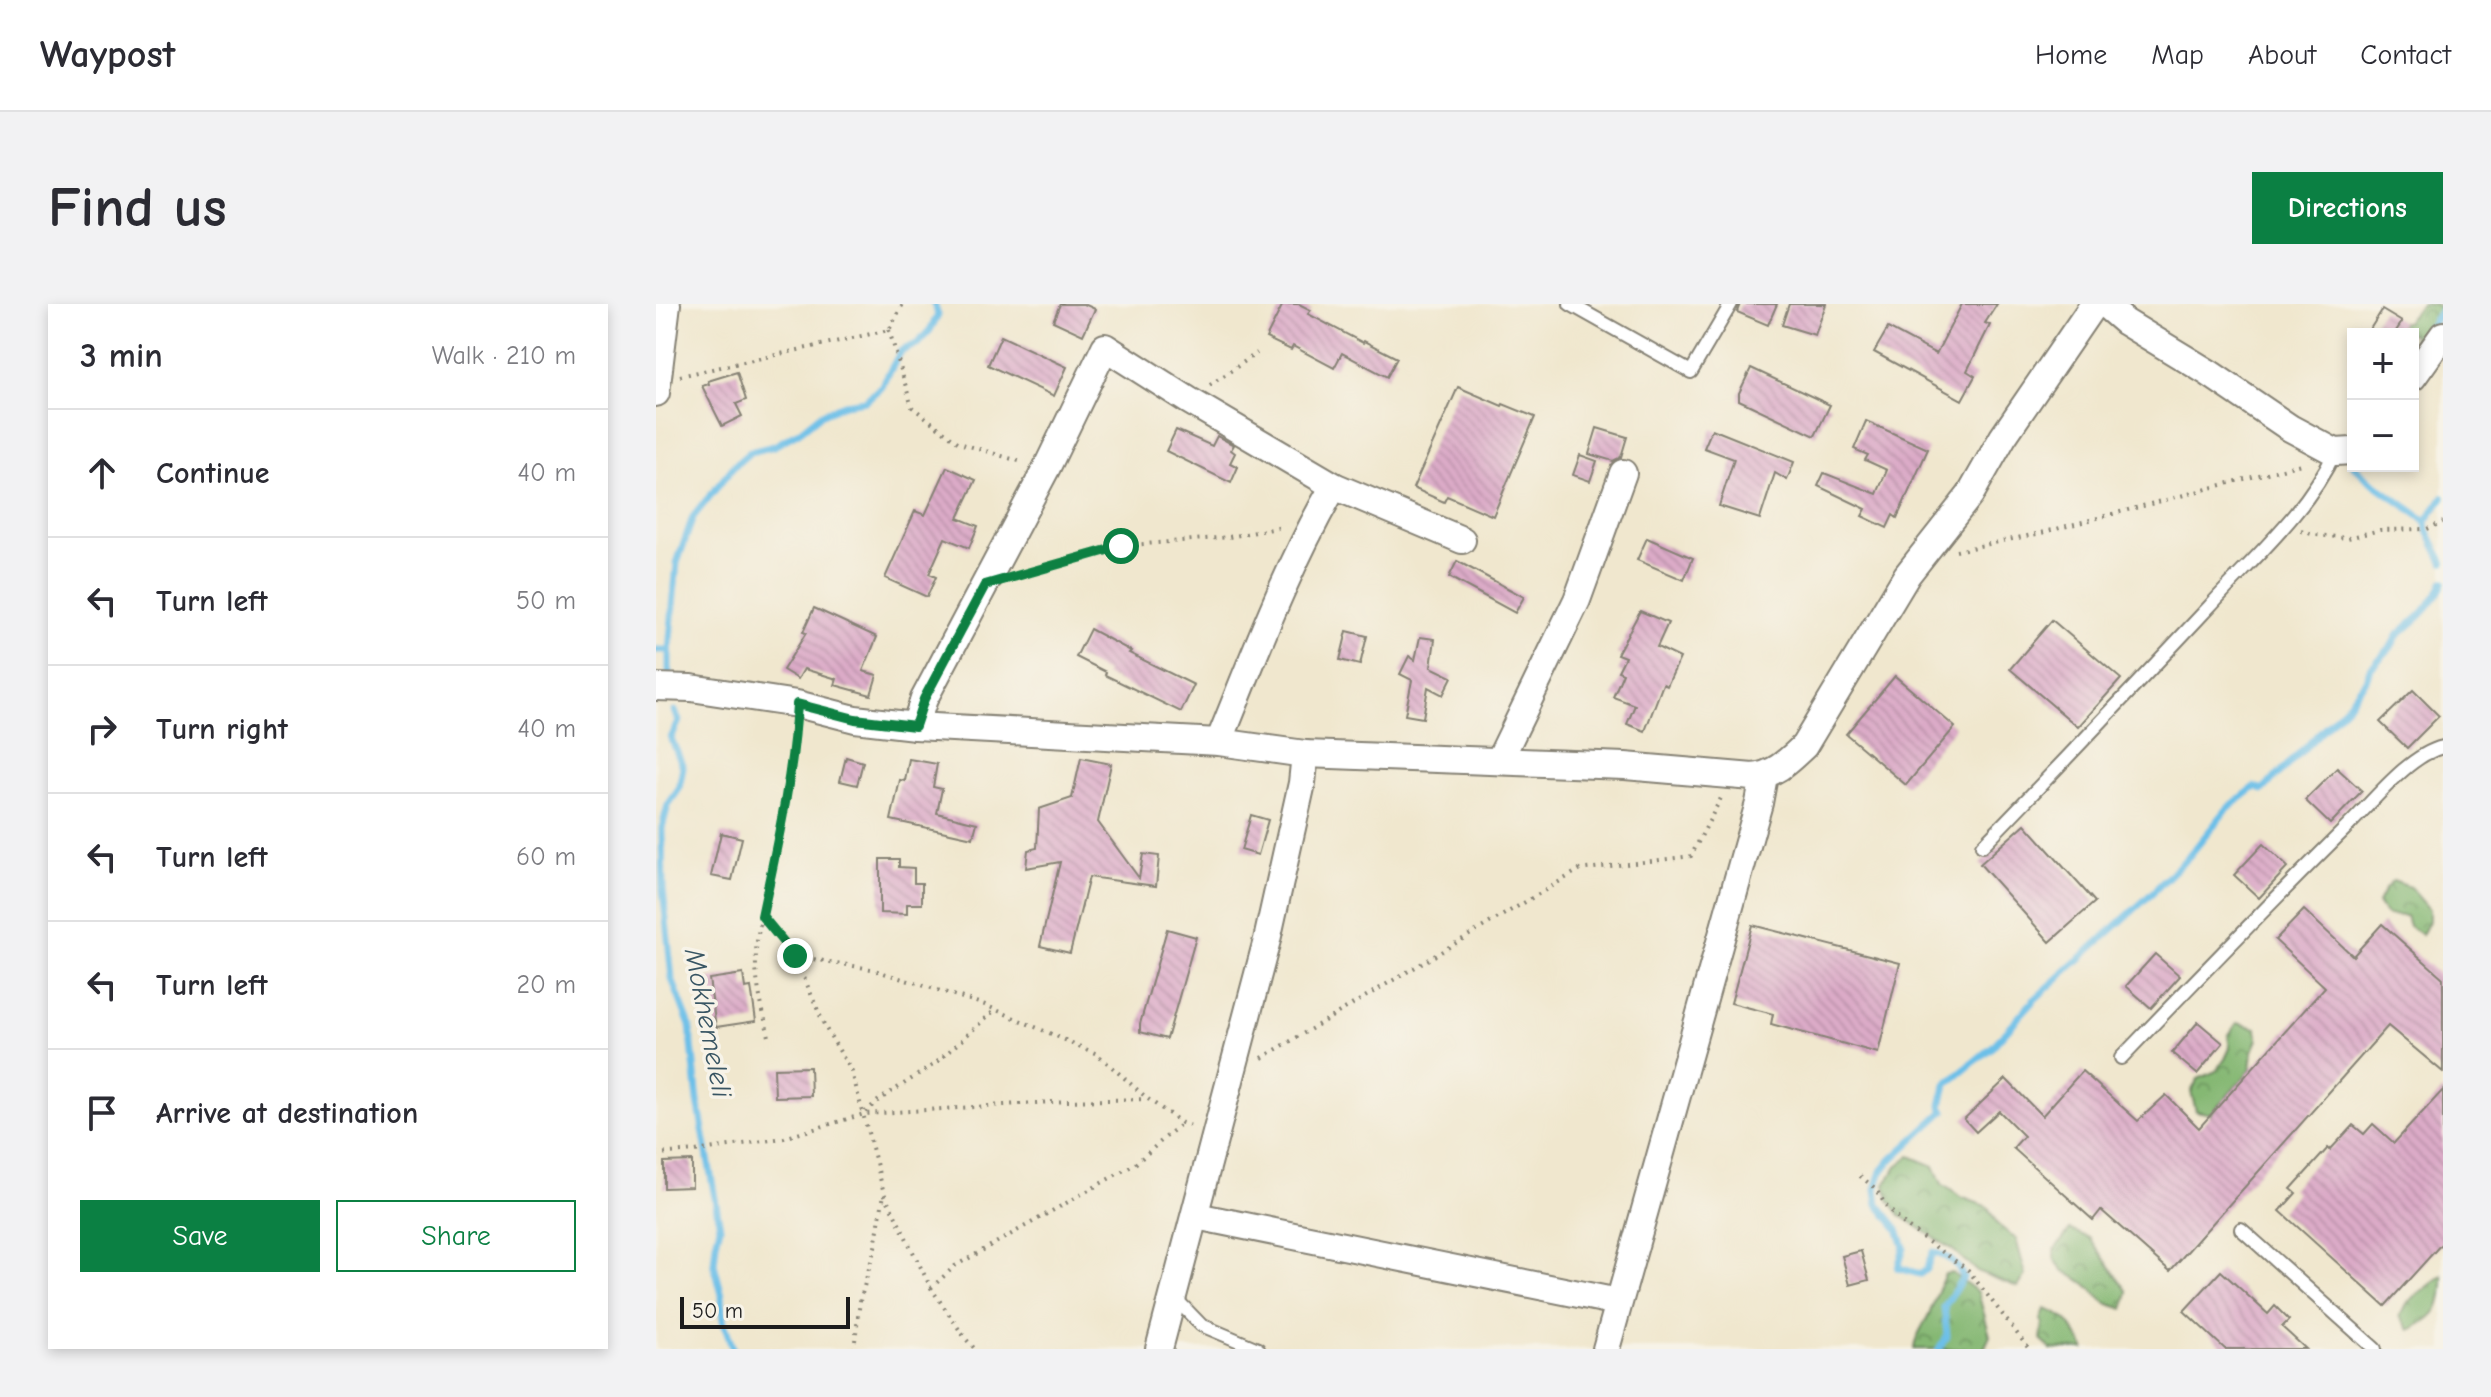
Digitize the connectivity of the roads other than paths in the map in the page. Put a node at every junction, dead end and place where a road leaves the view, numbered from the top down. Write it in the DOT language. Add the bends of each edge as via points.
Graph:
graph roads {
  1 [pos="667,304"];
  2 [pos="1570,304"];
  3 [pos="1731,304"];
  4 [pos="2094,304"];
  5 [pos="2104,304"];
  6 [pos="2443,335"];
  7 [pos="2419,369"];
  8 [pos="657,387"];
  9 [pos="2344,451"];
  10 [pos="1623,473"];
  11 [pos="1334,486"];
  12 [pos="1462,540"];
  13 [pos="656,687"];
  14 [pos="915,726"];
  15 [pos="1219,742"];
  16 [pos="2443,747"];
  17 [pos="1305,754"];
  18 [pos="1499,761"];
  19 [pos="1758,776"];
  20 [pos="1982,846"];
  21 [pos="2121,1058"];
  22 [pos="1196,1216"];
  23 [pos="2241,1229"];
  24 [pos="1173,1296"];
  25 [pos="1618,1302"];
  26 [pos="1159,1349"];
  27 [pos="1258,1349"];
  28 [pos="1606,1349"];
  29 [pos="2375,1349"];
  1 -- 8 [label="street"];
  2 -- 3 [label="lane" via="1691,372"];
  4 -- 19 [label="street" via="1970,495 1907,575 1804,746 1781,768"];
  5 -- 9 [label="street" via="2290,428"];
  6 -- 7 [label="street"];
  9 -- 20 [label="lane" via="2285,527"];
  10 -- 18 [label="street" via="1577,600"];
  11 -- 12 [label="street"];
  11 -- 14 [label="street" via="1105,347 924,699"];
  11 -- 15 [label="street" via="1277,601"];
  13 -- 14 [label="street" via="691,688"];
  14 -- 15 [label="street"];
  15 -- 17 [label="street"];
  16 -- 21 [label="lane" via="2407,768"];
  17 -- 18 [label="street"];
  17 -- 22 [label="street" via="1267,940"];
  18 -- 19 [label="street"];
  19 -- 25 [label="street" via="1759,803"];
  22 -- 24 [label="street"];
  22 -- 25 [label="street"];
  23 -- 29 [label="lane"];
  24 -- 26 [label="street"];
  24 -- 27 [label="lane" via="1201,1325"];
  25 -- 28 [label="street"];
}
